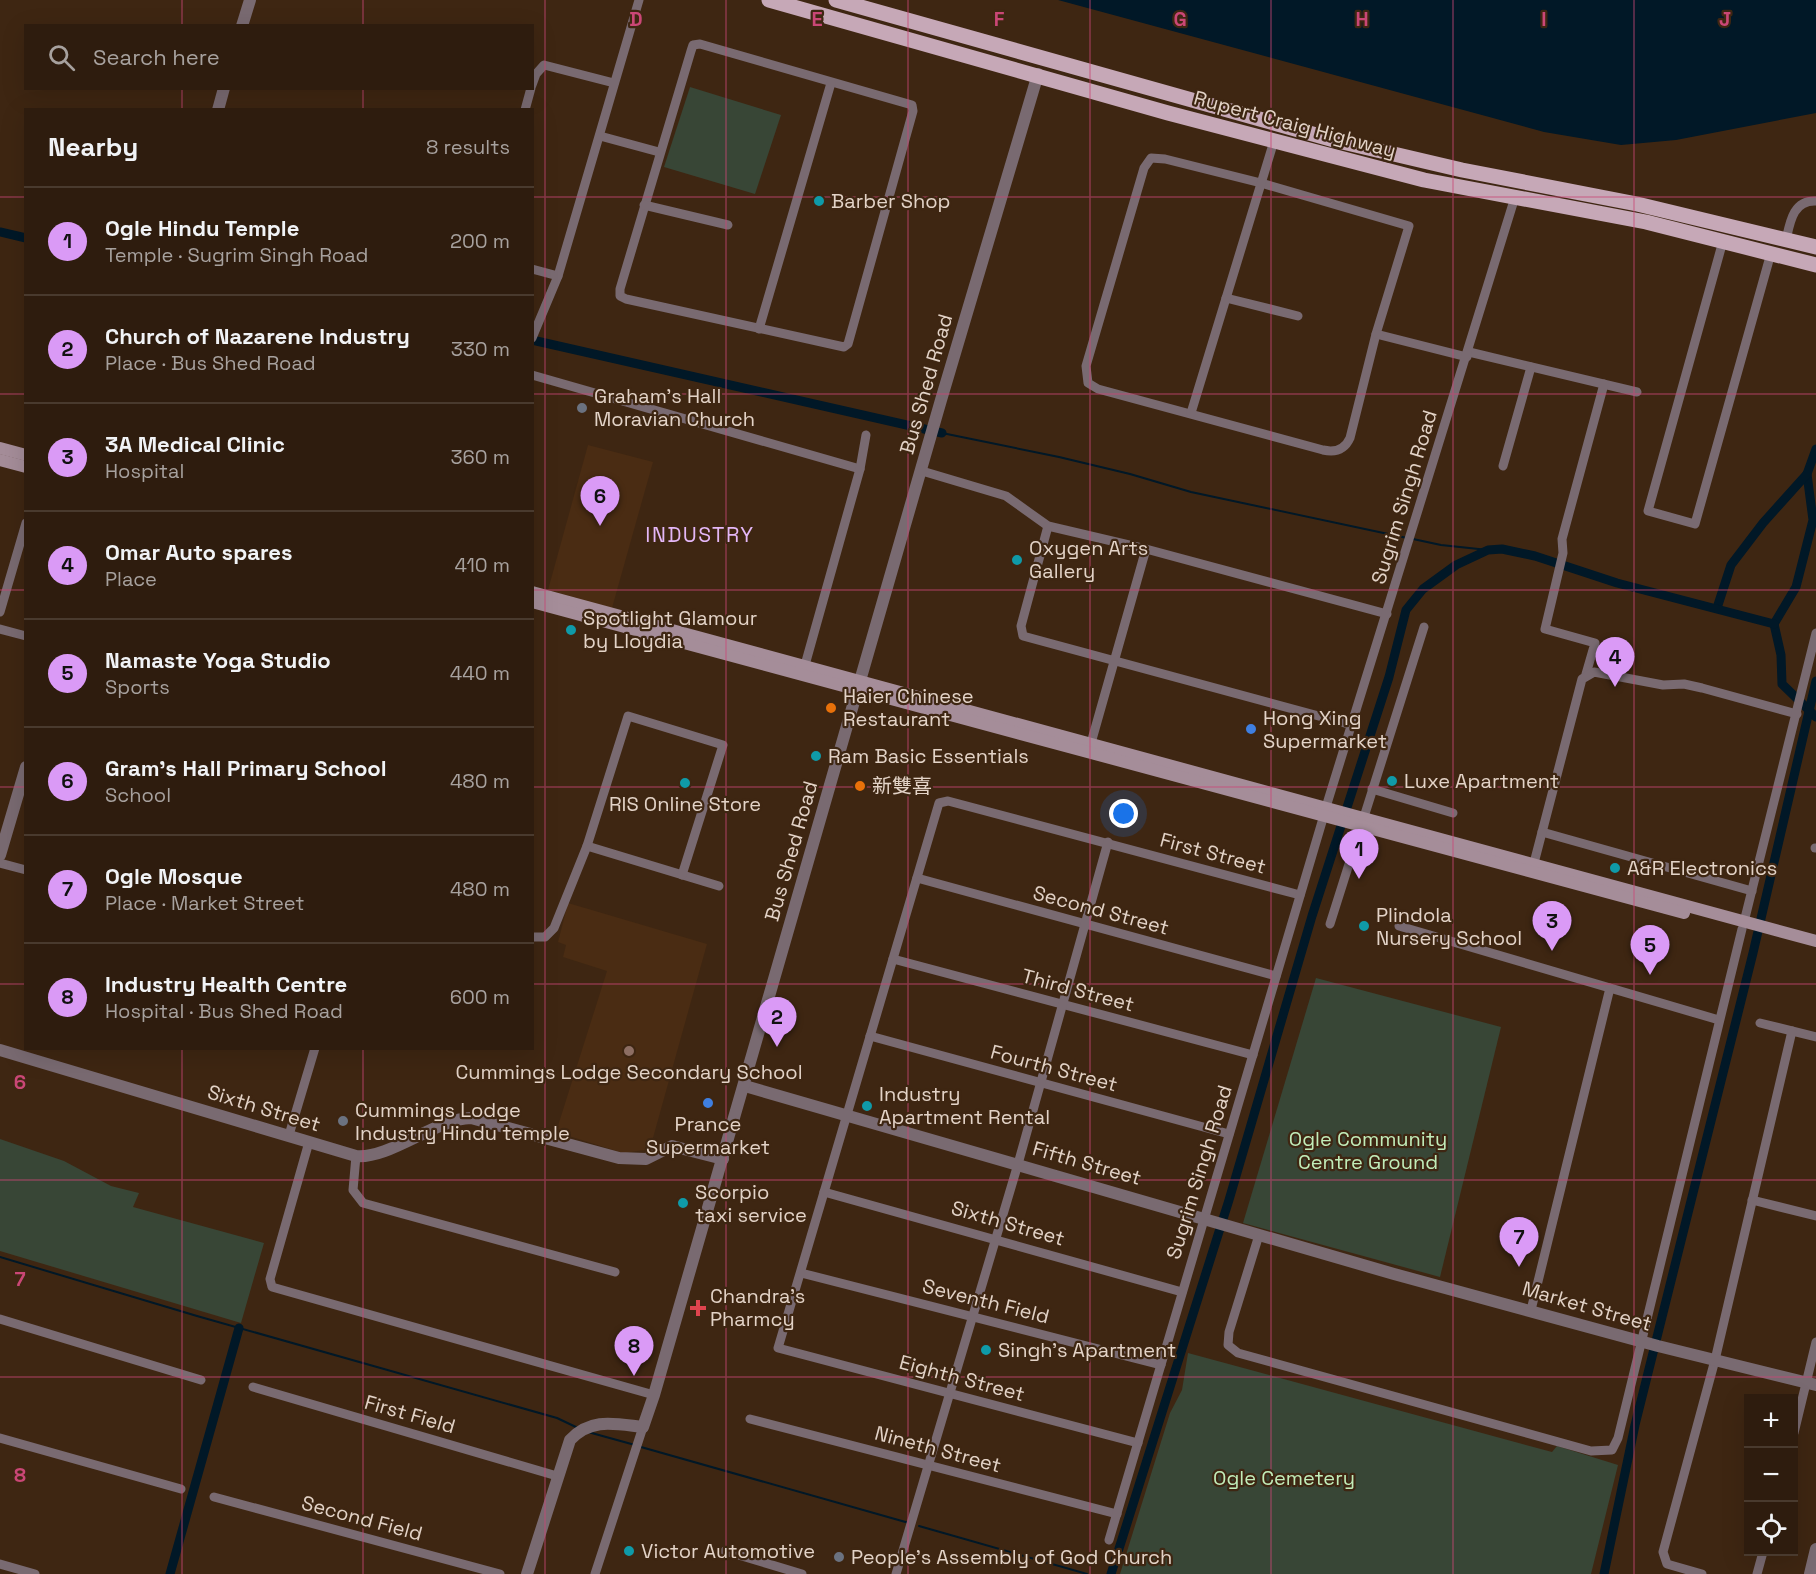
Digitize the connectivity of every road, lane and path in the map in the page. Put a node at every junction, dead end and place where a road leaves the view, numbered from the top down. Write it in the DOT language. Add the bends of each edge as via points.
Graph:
graph roads {
  1 [pos="250,0"];
  2 [pos="639,0"];
  3 [pos="769,0"];
  4 [pos="836,0"];
  5 [pos="243,24"];
  6 [pos="1038,74"];
  7 [pos="534,80"];
  8 [pos="615,83"];
  9 [pos="831,83"];
  10 [pos="223,90"];
  11 [pos="531,90"];
  12 [pos="219,108"];
  13 [pos="526,108"];
  14 [pos="600,136"];
  15 [pos="1274,141"];
  16 [pos="659,152"];
  17 [pos="1261,183"];
  18 [pos="1515,197"];
  19 [pos="1816,201"];
  20 [pos="644,205"];
  21 [pos="728,225"];
  22 [pos="1786,240"];
  23 [pos="1724,241"];
  24 [pos="1816,247"];
  25 [pos="1771,253"];
  26 [pos="1816,265"];
  27 [pos="534,270"];
  28 [pos="558,276"];
  29 [pos="1226,298"];
  30 [pos="1298,316"];
  31 [pos="759,329"];
  32 [pos="1376,334"];
  33 [pos="534,335"];
  34 [pos="1468,355"];
  35 [pos="1531,367"];
  36 [pos="534,376"];
  37 [pos="1604,384"];
  38 [pos="1637,392"];
  39 [pos="1191,413"];
  40 [pos="866,435"];
  41 [pos="0,448"];
  42 [pos="24,454"];
  43 [pos="0,460"];
  44 [pos="1503,466"];
  45 [pos="24,467"];
  46 [pos="860,469"];
  47 [pos="922,471"];
  48 [pos="1048,526"];
  49 [pos="24,530"];
  50 [pos="1146,549"];
  51 [pos="534,593"];
  52 [pos="534,603"];
  53 [pos="0,612"];
  54 [pos="1387,614"];
  55 [pos="1424,627"];
  56 [pos="0,629"];
  57 [pos="1816,633"];
  58 [pos="24,635"];
  59 [pos="1113,661"];
  60 [pos="805,665"];
  61 [pos="1586,674"];
  62 [pos="858,686"];
  63 [pos="1797,714"];
  64 [pos="1352,725"];
  65 [pos="1091,743"];
  66 [pos="1372,789"];
  67 [pos="22,793"];
  68 [pos="1326,811"];
  69 [pos="1454,813"];
  70 [pos="1361,821"];
  71 [pos="1542,832"];
  72 [pos="1108,842"];
  73 [pos="587,846"];
  74 [pos="0,855"];
  75 [pos="0,862"];
  76 [pos="1534,863"];
  77 [pos="24,869"];
  78 [pos="682,875"];
  79 [pos="917,878"];
  80 [pos="719,886"];
  81 [pos="1752,891"];
  82 [pos="1300,895"];
  83 [pos="1085,924"];
  84 [pos="1330,924"];
  85 [pos="1399,926"];
  86 [pos="1752,928"];
  87 [pos="534,938"];
  88 [pos="1816,941"];
  89 [pos="1816,950"];
  90 [pos="893,959"];
  91 [pos="1276,976"];
  92 [pos="1610,988"];
  93 [pos="1063,1004"];
  94 [pos="1719,1020"];
  95 [pos="1760,1023"];
  96 [pos="1792,1031"];
  97 [pos="870,1036"];
  98 [pos="1816,1037"];
  99 [pos="0,1050"];
  100 [pos="314,1050"];
  101 [pos="1253,1055"];
  102 [pos="1041,1083"];
  103 [pos="745,1086"];
  104 [pos="847,1115"];
  105 [pos="1229,1134"];
  106 [pos="289,1135"];
  107 [pos="309,1142"];
  108 [pos="356,1156"];
  109 [pos="723,1159"];
  110 [pos="1018,1164"];
  111 [pos="824,1192"];
  112 [pos="1752,1200"];
  113 [pos="1816,1216"];
  114 [pos="1208,1218"];
  115 [pos="1259,1235"];
  116 [pos="996,1240"];
  117 [pos="615,1272"];
  118 [pos="801,1273"];
  119 [pos="1182,1292"];
  120 [pos="1531,1310"];
  121 [pos="973,1317"];
  122 [pos="0,1319"];
  123 [pos="1816,1342"];
  124 [pos="1649,1343"];
  125 [pos="1715,1360"];
  126 [pos="1161,1365"];
  127 [pos="201,1380"];
  128 [pos="1811,1384"];
  129 [pos="253,1387"];
  130 [pos="950,1394"];
  131 [pos="654,1395"];
  132 [pos="750,1419"];
  133 [pos="1798,1421"];
  134 [pos="643,1427"];
  135 [pos="0,1438"];
  136 [pos="1138,1443"];
  137 [pos="928,1466"];
  138 [pos="557,1476"];
  139 [pos="181,1489"];
  140 [pos="214,1497"];
  141 [pos="1117,1514"];
  142 [pos="1109,1540"];
  143 [pos="1816,1549"];
  144 [pos="725,1551"];
  145 [pos="1762,1556"];
  146 [pos="0,1564"];
  147 [pos="35,1574"];
  148 [pos="500,1574"];
  149 [pos="527,1574"];
  150 [pos="595,1574"];
  151 [pos="802,1574"];
  152 [pos="896,1574"];
  153 [pos="1702,1574"];
  154 [pos="1757,1574"];
  155 [pos="1810,1574"];
  1 -- 5 [label="street"];
  2 -- 8 [label="street"];
  3 -- 6 [label="main road, Rupert Craig Highway"];
  4 -- 22 [label="main road, Rupert Craig Highway" via="1334,140"];
  6 -- 15 [label="main road, Rupert Craig Highway"];
  6 -- 47 [label="street, Bus Shed Road"];
  7 -- 8 [label="street" via="544,66"];
  8 -- 14 [label="street"];
  9 -- 16 [label="street" via="693,45"];
  9 -- 31 [label="street"];
  9 -- 31 [label="street" via="912,105 848,344 843,347"];
  10 -- 12 [label="street"];
  11 -- 13 [label="street"];
  14 -- 16 [label="street"];
  14 -- 28 [label="street"];
  15 -- 17 [label="street"];
  15 -- 18 [label="main road, Rupert Craig Highway" via="1424,180"];
  16 -- 20 [label="street"];
  17 -- 29 [label="street"];
  17 -- 32 [label="street" via="1409,226"];
  17 -- 39 [label="street" via="1159,158 1151,158 1144,168 1086,366 1086,380 1098,389"];
  18 -- 23 [label="main road, Rupert Craig Highway"];
  18 -- 34 [label="street, Sugrim Singh Road"];
  19 -- 22 [label="street" via="1802,203 1796,209"];
  20 -- 21 [label="street"];
  20 -- 31 [label="street" via="620,296"];
  22 -- 24 [label="main road, Rupert Craig Highway"];
  23 -- 25 [label="main road, Rupert Craig Highway"];
  23 -- 25 [label="street" via="1648,511 1695,524"];
  25 -- 26 [label="main road, Rupert Craig Highway"];
  27 -- 28 [label="street"];
  28 -- 33 [label="street"];
  29 -- 30 [label="street"];
  29 -- 39 [label="street"];
  32 -- 34 [label="street"];
  32 -- 39 [label="street" via="1350,438 1343,448 1331,452"];
  34 -- 35 [label="street"];
  34 -- 54 [label="street, Sugrim Singh Road"];
  35 -- 37 [label="street"];
  35 -- 44 [label="street"];
  36 -- 46 [label="street"];
  37 -- 38 [label="street"];
  37 -- 61 [label="street" via="1562,539 1563,553 1545,630 1595,643"];
  40 -- 46 [label="street"];
  41 -- 42 [label="main road"];
  43 -- 45 [label="main road"];
  46 -- 60 [label="street"];
  47 -- 48 [label="street" via="1006,496"];
  47 -- 62 [label="street, Bus Shed Road"];
  48 -- 50 [label="street"];
  48 -- 59 [label="street" via="1022,634"];
  49 -- 53 [label="street"];
  50 -- 54 [label="street"];
  50 -- 59 [label="street"];
  51 -- 60 [label="main road"];
  52 -- 62 [label="main road"];
  54 -- 64 [label="street, Sugrim Singh Road"];
  55 -- 66 [label="street"];
  56 -- 58 [label="street"];
  57 -- 63 [label="street"];
  59 -- 64 [label="street"];
  59 -- 65 [label="street"];
  60 -- 62 [label="main road"];
  61 -- 63 [label="street" via="1594,672 1663,685 1684,684"];
  61 -- 71 [label="street" via="1581,679"];
  62 -- 65 [label="main road"];
  62 -- 68 [label="main road"];
  62 -- 103 [label="street, Bus Shed Road"];
  63 -- 81 [label="street"];
  64 -- 68 [label="street, Sugrim Singh Road"];
  65 -- 68 [label="main road"];
  66 -- 69 [label="street"];
  66 -- 70 [label="street"];
  67 -- 74 [label="street"];
  68 -- 70 [label="main road"];
  68 -- 82 [label="street, Sugrim Singh Road"];
  70 -- 76 [label="main road"];
  70 -- 84 [label="street"];
  70 -- 86 [label="main road"];
  71 -- 76 [label="street"];
  71 -- 81 [label="street"];
  72 -- 79 [label="street, First Street" via="943,801 939,803"];
  72 -- 82 [label="street, First Street"];
  72 -- 83 [label="street"];
  73 -- 78 [label="street"];
  73 -- 78 [label="street" via="628,716 723,745"];
  73 -- 87 [label="street" via="554,928 544,938"];
  75 -- 77 [label="street"];
  76 -- 86 [label="main road"];
  78 -- 80 [label="street"];
  79 -- 83 [label="street, Second Street"];
  79 -- 90 [label="street"];
  81 -- 86 [label="street"];
  82 -- 91 [label="street, Sugrim Singh Road"];
  83 -- 91 [label="street, Second Street"];
  83 -- 93 [label="street"];
  85 -- 92 [label="street"];
  86 -- 88 [label="main road"];
  86 -- 89 [label="main road"];
  86 -- 94 [label="street"];
  90 -- 93 [label="street, Third Street"];
  90 -- 97 [label="street"];
  91 -- 101 [label="street, Sugrim Singh Road"];
  92 -- 94 [label="street"];
  92 -- 120 [label="street"];
  93 -- 101 [label="street, Third Street"];
  93 -- 102 [label="street"];
  94 -- 124 [label="street"];
  95 -- 96 [label="street"];
  96 -- 98 [label="street"];
  96 -- 112 [label="street"];
  97 -- 102 [label="street, Fourth Street"];
  97 -- 104 [label="street"];
  99 -- 106 [label="street, Sixth Street"];
  100 -- 106 [label="street"];
  101 -- 105 [label="street, Sugrim Singh Road"];
  102 -- 105 [label="street, Fourth Street"];
  102 -- 110 [label="street"];
  103 -- 104 [label="street, Fifth Street"];
  103 -- 109 [label="street, Bus Shed Road"];
  104 -- 110 [label="street, Fifth Street"];
  104 -- 111 [label="street"];
  105 -- 114 [label="street, Sugrim Singh Road"];
  106 -- 107 [label="street, Sixth Street"];
  107 -- 108 [label="street, Sixth Street"];
  107 -- 131 [label="street" via="270,1280 272,1287"];
  108 -- 109 [label="street" via="372,1154 471,1118 619,1158 646,1159 672,1146"];
  108 -- 117 [label="street" via="353,1190 363,1203"];
  109 -- 131 [label="street, Bus Shed Road"];
  110 -- 114 [label="street, Fifth Street"];
  110 -- 116 [label="street"];
  111 -- 116 [label="street, Sixth Street"];
  111 -- 118 [label="street"];
  112 -- 113 [label="street"];
  112 -- 125 [label="street"];
  114 -- 115 [label="street, Market Street"];
  114 -- 119 [label="street, Sugrim Singh Road"];
  115 -- 120 [label="street, Market Street"];
  115 -- 124 [label="street" via="1229,1332 1228,1346 1238,1353 1580,1448 1606,1452 1616,1445"];
  116 -- 119 [label="street, Sixth Street"];
  116 -- 121 [label="street"];
  118 -- 121 [label="street, Seventh Field"];
  118 -- 130 [label="street, Eighth Street" via="778,1348"];
  119 -- 126 [label="street, Sugrim Singh Road"];
  120 -- 124 [label="street, Market Street"];
  121 -- 126 [label="street, Seventh Field"];
  121 -- 130 [label="street"];
  122 -- 127 [label="street"];
  123 -- 128 [label="street"];
  124 -- 125 [label="street, Market Street"];
  125 -- 128 [label="street, Market Street"];
  125 -- 153 [label="street" via="1663,1552 1667,1564"];
  126 -- 136 [label="street, Sugrim Singh Road"];
  128 -- 133 [label="street"];
  129 -- 138 [label="street, First Field"];
  130 -- 136 [label="street, Eighth Street"];
  130 -- 137 [label="street"];
  131 -- 134 [label="street, Bus Shed Road"];
  132 -- 137 [label="street, Nineth Street"];
  134 -- 138 [label="street" via="605,1422 574,1435"];
  134 -- 150 [label="street"];
  135 -- 139 [label="street"];
  136 -- 141 [label="street, Sugrim Singh Road"];
  137 -- 141 [label="street, Nineth Street"];
  137 -- 152 [label="street"];
  138 -- 149 [label="street"];
  140 -- 148 [label="street, Second Field"];
  141 -- 142 [label="street, Sugrim Singh Road"];
  143 -- 155 [label="street"];
  144 -- 151 [label="street"];
  145 -- 154 [label="street"];
  146 -- 147 [label="street"];
}
